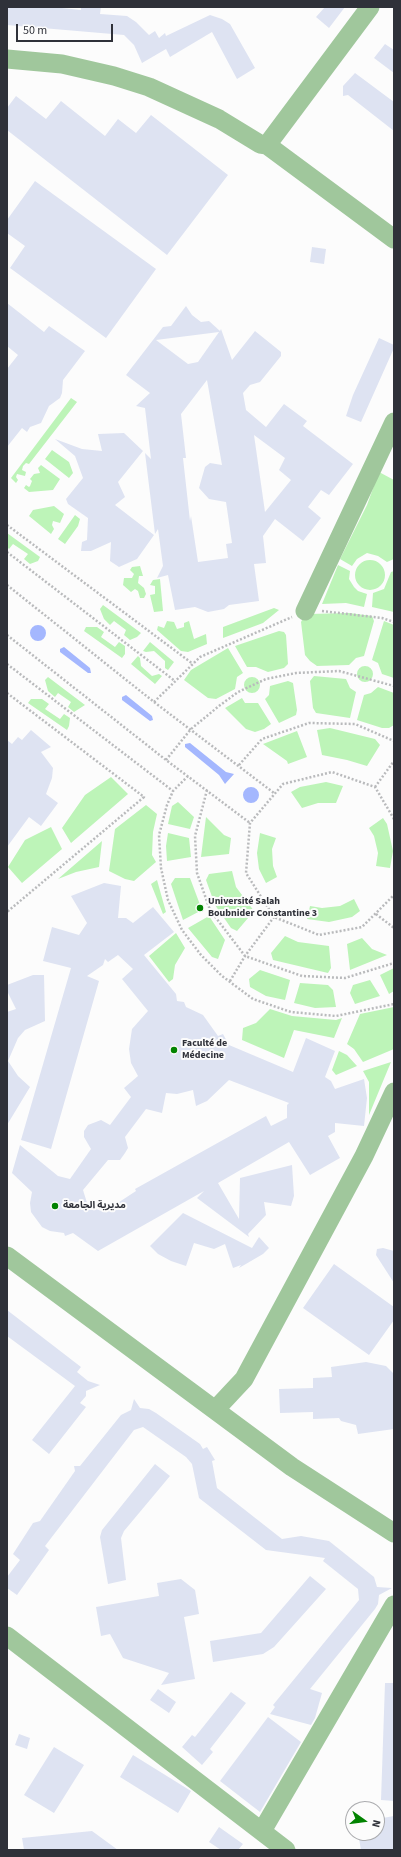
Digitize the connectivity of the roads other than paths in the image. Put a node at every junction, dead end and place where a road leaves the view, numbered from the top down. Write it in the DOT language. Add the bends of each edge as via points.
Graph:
graph roads {
  1 [pos="370,7"];
  2 [pos="7,59"];
  3 [pos="267,145"];
  4 [pos="394,239"];
  5 [pos="394,422"];
  6 [pos="305,611"];
  7 [pos="394,1092"];
  8 [pos="7,1256"];
  9 [pos="215,1410"];
  10 [pos="394,1533"];
  11 [pos="394,1605"];
  12 [pos="7,1636"];
  13 [pos="262,1831"];
  14 [pos="286,1850"];
  1 -- 3 [label="street"];
  2 -- 3 [label="street" via="62,64 149,87 219,119 260,144"];
  3 -- 4 [label="street"];
  5 -- 6 [label="street"];
  7 -- 9 [label="street" via="364,1156 244,1379"];
  8 -- 9 [label="street"];
  9 -- 10 [label="street" via="292,1467"];
  11 -- 13 [label="street"];
  12 -- 13 [label="street"];
  13 -- 14 [label="street"];
}
